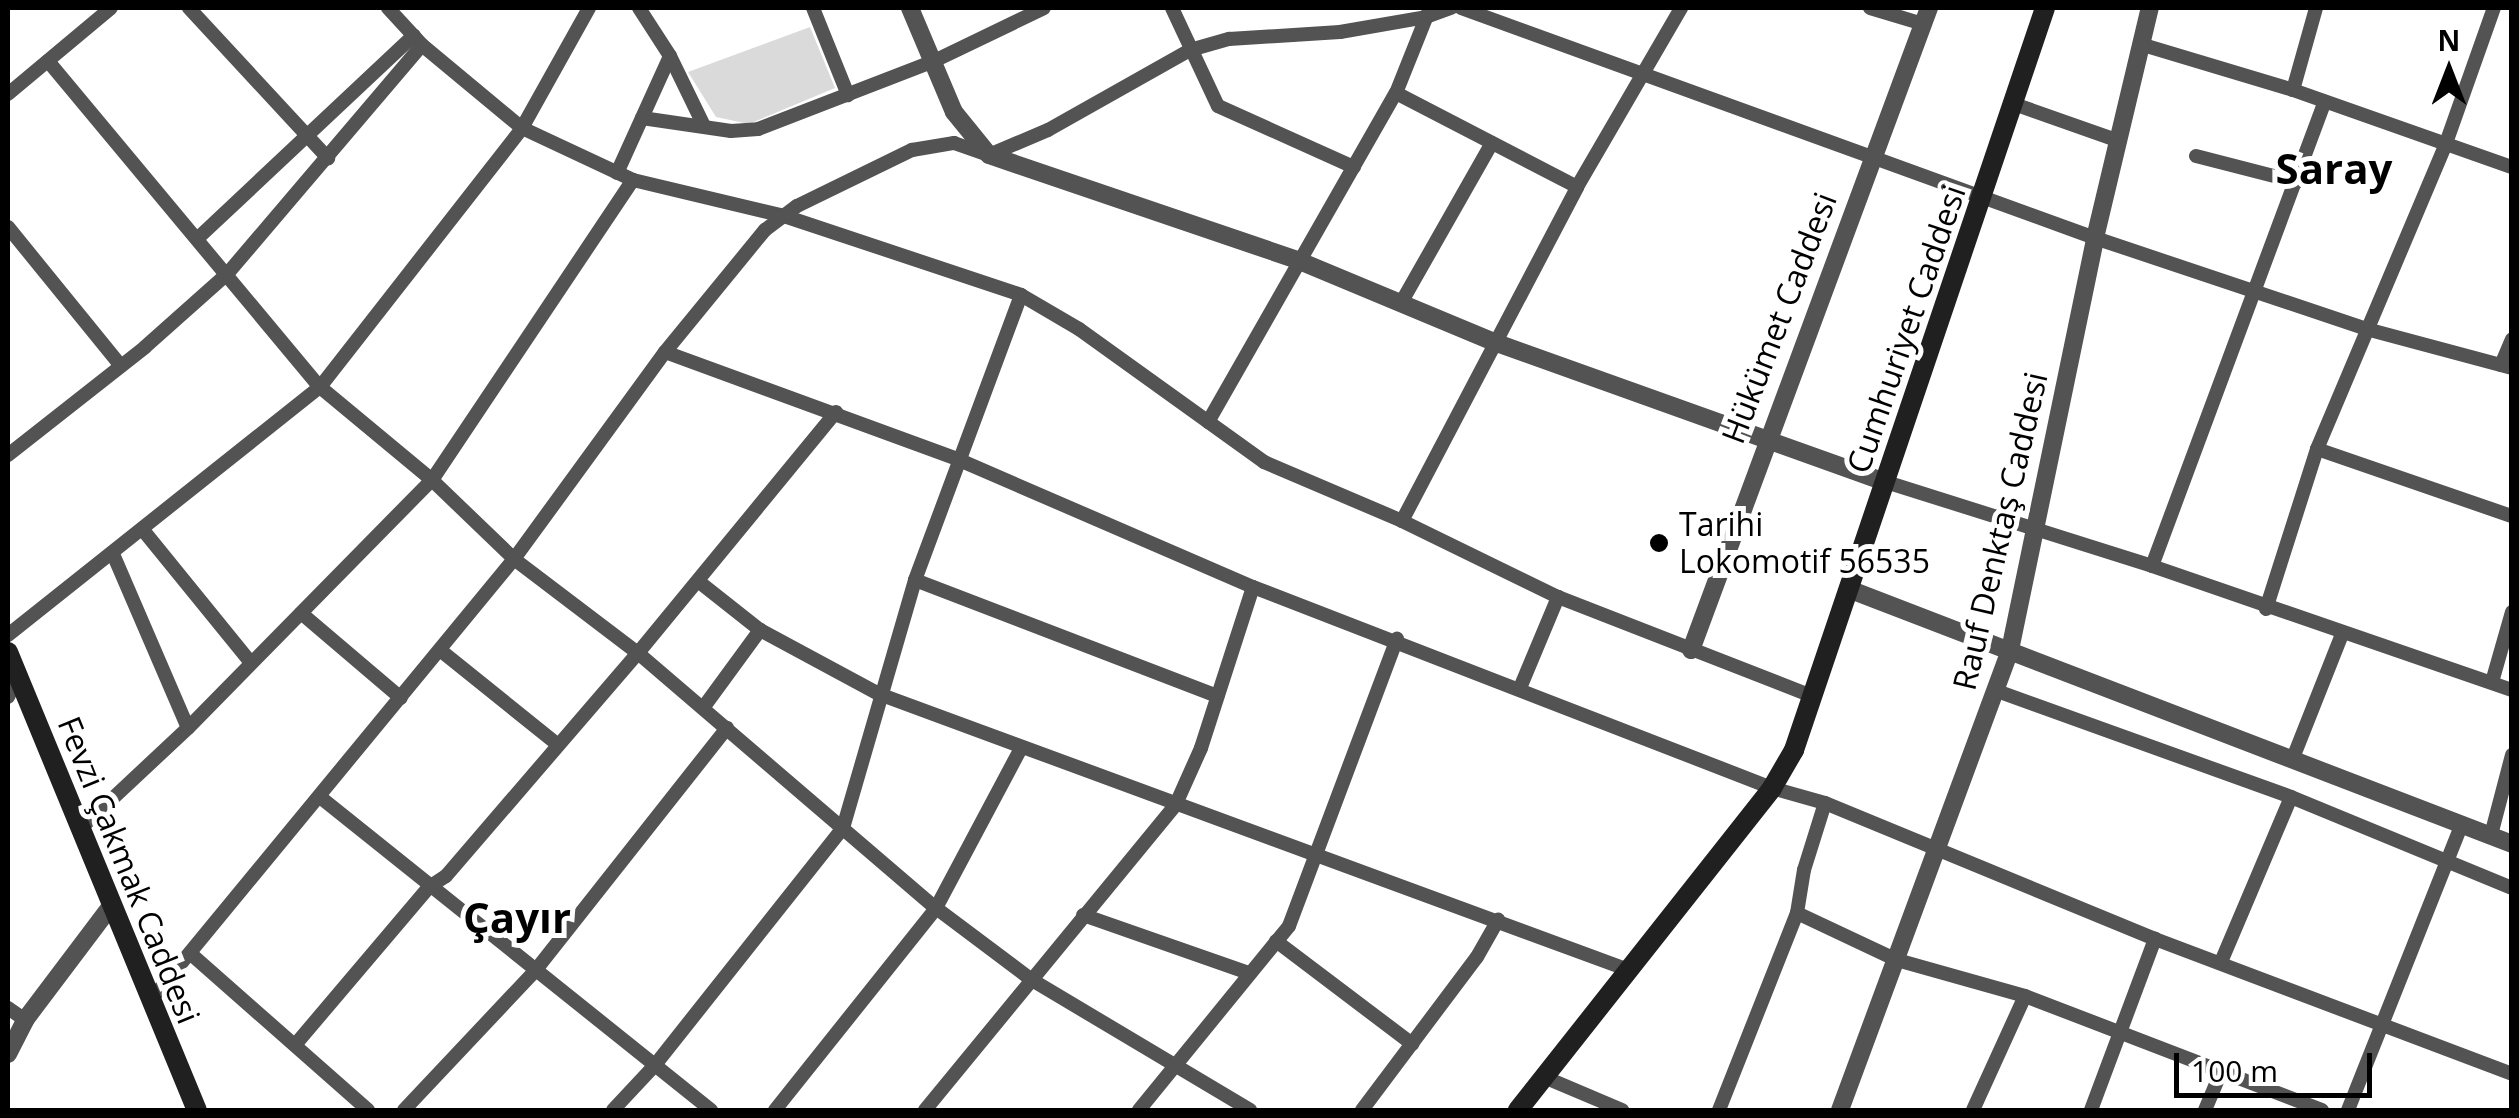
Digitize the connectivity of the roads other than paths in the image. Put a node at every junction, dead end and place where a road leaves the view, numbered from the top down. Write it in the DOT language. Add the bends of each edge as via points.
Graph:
graph roads {
  1 [pos="111,8"];
  2 [pos="189,8"];
  3 [pos="388,8"];
  4 [pos="589,8"];
  5 [pos="639,8"];
  6 [pos="813,8"];
  7 [pos="910,8"];
  8 [pos="1044,8"];
  9 [pos="1172,8"];
  10 [pos="1451,8"];
  11 [pos="1461,8"];
  12 [pos="1681,8"];
  13 [pos="1870,8"];
  14 [pos="2045,8"];
  15 [pos="2150,8"];
  16 [pos="2316,8"];
  17 [pos="2494,8"];
  18 [pos="1428,12"];
  19 [pos="1926,16"];
  20 [pos="418,40"];
  21 [pos="2140,44"];
  22 [pos="1190,50"];
  23 [pos="670,56"];
  24 [pos="48,61"];
  25 [pos="932,62"];
  26 [pos="1640,76"];
  27 [pos="2293,90"];
  28 [pos="1396,93"];
  29 [pos="8,94"];
  30 [pos="848,94"];
  31 [pos="2014,104"];
  32 [pos="2324,104"];
  33 [pos="642,118"];
  34 [pos="704,126"];
  35 [pos="522,128"];
  36 [pos="307,136"];
  37 [pos="2119,141"];
  38 [pos="1492,143"];
  39 [pos="2445,146"];
  40 [pos="989,155"];
  41 [pos="2196,156"];
  42 [pos="328,158"];
  43 [pos="1871,159"];
  44 [pos="2512,167"];
  45 [pos="1354,168"];
  46 [pos="617,173"];
  47 [pos="633,180"];
  48 [pos="2296,182"];
  49 [pos="1577,186"];
  50 [pos="1982,198"];
  51 [pos="784,216"];
  52 [pos="8,227"];
  53 [pos="198,238"];
  54 [pos="2095,238"];
  55 [pos="1297,260"];
  56 [pos="228,273"];
  57 [pos="2258,292"];
  58 [pos="1021,295"];
  59 [pos="1400,303"];
  60 [pos="2370,330"];
  61 [pos="2512,338"];
  62 [pos="1494,342"];
  63 [pos="665,352"];
  64 [pos="122,366"];
  65 [pos="2506,366"];
  66 [pos="320,387"];
  67 [pos="836,412"];
  68 [pos="1208,422"];
  69 [pos="1765,441"];
  70 [pos="2318,449"];
  71 [pos="8,454"];
  72 [pos="956,459"];
  73 [pos="432,480"];
  74 [pos="1886,482"];
  75 [pos="2512,516"];
  76 [pos="1402,522"];
  77 [pos="143,530"];
  78 [pos="2034,532"];
  79 [pos="114,554"];
  80 [pos="514,559"];
  81 [pos="2152,566"];
  82 [pos="915,580"];
  83 [pos="698,581"];
  84 [pos="1253,587"];
  85 [pos="1851,590"];
  86 [pos="1558,597"];
  87 [pos="2266,609"];
  88 [pos="2512,612"];
  89 [pos="300,613"];
  90 [pos="760,630"];
  91 [pos="8,634"];
  92 [pos="2342,634"];
  93 [pos="1398,639"];
  94 [pos="440,650"];
  95 [pos="1691,650"];
  96 [pos="2010,650"];
  97 [pos="8,652"];
  98 [pos="638,654"];
  99 [pos="251,664"];
  100 [pos="2492,682"];
  101 [pos="12,688"];
  102 [pos="1520,688"];
  103 [pos="2512,690"];
  104 [pos="1997,691"];
  105 [pos="878,694"];
  106 [pos="1217,696"];
  107 [pos="1812,696"];
  108 [pos="401,698"];
  109 [pos="703,708"];
  110 [pos="188,728"];
  111 [pos="727,728"];
  112 [pos="558,745"];
  113 [pos="1020,750"];
  114 [pos="2512,755"];
  115 [pos="2293,758"];
  116 [pos="1772,788"];
  117 [pos="320,797"];
  118 [pos="2291,798"];
  119 [pos="1825,803"];
  120 [pos="1176,804"];
  121 [pos="2462,824"];
  122 [pos="842,828"];
  123 [pos="80,829"];
  124 [pos="2490,835"];
  125 [pos="2512,844"];
  126 [pos="1936,849"];
  127 [pos="1318,855"];
  128 [pos="2447,862"];
  129 [pos="428,887"];
  130 [pos="2512,888"];
  131 [pos="111,906"];
  132 [pos="936,908"];
  133 [pos="1797,913"];
  134 [pos="1083,916"];
  135 [pos="1498,920"];
  136 [pos="2155,939"];
  137 [pos="1276,941"];
  138 [pos="192,954"];
  139 [pos="1897,960"];
  140 [pos="2222,962"];
  141 [pos="1626,970"];
  142 [pos="535,971"];
  143 [pos="1249,973"];
  144 [pos="1032,980"];
  145 [pos="2025,996"];
  146 [pos="150,1001"];
  147 [pos="8,1008"];
  148 [pos="25,1020"];
  149 [pos="2382,1024"];
  150 [pos="2121,1035"];
  151 [pos="1412,1044"];
  152 [pos="294,1046"];
  153 [pos="8,1054"];
  154 [pos="655,1065"];
  155 [pos="1174,1067"];
  156 [pos="2221,1072"];
  157 [pos="2512,1074"];
  158 [pos="1544,1077"];
  159 [pos="197,1110"];
  160 [pos="368,1110"];
  161 [pos="404,1110"];
  162 [pos="613,1110"];
  163 [pos="711,1110"];
  164 [pos="775,1110"];
  165 [pos="925,1110"];
  166 [pos="1139,1110"];
  167 [pos="1250,1110"];
  168 [pos="1362,1110"];
  169 [pos="1518,1110"];
  170 [pos="1622,1110"];
  171 [pos="1719,1110"];
  172 [pos="1840,1110"];
  173 [pos="1973,1110"];
  174 [pos="2091,1110"];
  175 [pos="2205,1110"];
  176 [pos="2322,1110"];
  177 [pos="2348,1110"];
  1 -- 24 [label="street"];
  2 -- 36 [label="street"];
  3 -- 20 [label="street"];
  4 -- 35 [label="street"];
  5 -- 23 [label="street"];
  6 -- 30 [label="street"];
  7 -- 25 [label="street"];
  8 -- 25 [label="street"];
  9 -- 22 [label="street"];
  10 -- 18 [label="street"];
  11 -- 26 [label="street"];
  12 -- 26 [label="street"];
  13 -- 19 [label="street"];
  14 -- 31 [label="main road, Cumhuriyet Caddesi"];
  15 -- 21 [label="street, Rauf Denktaş Caddesi"];
  16 -- 27 [label="street"];
  17 -- 39 [label="street"];
  18 -- 22 [label="street" via="1340,32 1228,39"];
  18 -- 28 [label="street"];
  19 -- 43 [label="street, Hükümet Caddesi"];
  20 -- 35 [label="street"];
  20 -- 36 [label="street"];
  20 -- 42 [label="street"];
  21 -- 27 [label="street"];
  21 -- 37 [label="street, Rauf Denktaş Caddesi"];
  22 -- 40 [label="street" via="1048,130"];
  22 -- 45 [label="street" via="1218,106"];
  23 -- 33 [label="street"];
  23 -- 34 [label="street"];
  24 -- 29 [label="street"];
  24 -- 53 [label="street"];
  25 -- 30 [label="street"];
  25 -- 40 [label="street" via="954,112"];
  26 -- 43 [label="street"];
  26 -- 49 [label="street"];
  27 -- 32 [label="street"];
  28 -- 38 [label="street"];
  28 -- 45 [label="street"];
  30 -- 34 [label="street" via="758,129"];
  31 -- 37 [label="street"];
  31 -- 50 [label="main road, Cumhuriyet Caddesi"];
  32 -- 39 [label="street"];
  32 -- 48 [label="street"];
  33 -- 34 [label="street"];
  33 -- 46 [label="street"];
  35 -- 46 [label="street"];
  35 -- 66 [label="street"];
  36 -- 42 [label="street"];
  36 -- 53 [label="street"];
  37 -- 54 [label="street, Rauf Denktaş Caddesi"];
  38 -- 49 [label="street"];
  38 -- 59 [label="street"];
  39 -- 44 [label="street"];
  39 -- 60 [label="street"];
  40 -- 51 [label="street" via="954,143 912,150"];
  40 -- 55 [label="street"];
  41 -- 48 [label="street"];
  42 -- 56 [label="street"];
  43 -- 50 [label="street"];
  43 -- 69 [label="street, Hükümet Caddesi"];
  45 -- 55 [label="street"];
  46 -- 47 [label="street"];
  47 -- 51 [label="street"];
  47 -- 73 [label="street"];
  48 -- 57 [label="street"];
  49 -- 62 [label="street"];
  50 -- 54 [label="street"];
  50 -- 74 [label="main road, Cumhuriyet Caddesi"];
  51 -- 58 [label="street"];
  51 -- 63 [label="street"];
  52 -- 64 [label="street"];
  53 -- 56 [label="street"];
  54 -- 57 [label="street"];
  54 -- 78 [label="street, Rauf Denktaş Caddesi"];
  55 -- 59 [label="street"];
  55 -- 68 [label="street"];
  56 -- 64 [label="street"];
  56 -- 66 [label="street"];
  57 -- 60 [label="street"];
  57 -- 81 [label="street"];
  58 -- 68 [label="street"];
  58 -- 72 [label="street"];
  59 -- 62 [label="street"];
  60 -- 65 [label="street"];
  60 -- 70 [label="street"];
  61 -- 65 [label="street"];
  62 -- 69 [label="street"];
  62 -- 76 [label="street"];
  63 -- 67 [label="street"];
  63 -- 80 [label="street"];
  64 -- 71 [label="street"];
  66 -- 73 [label="street"];
  66 -- 77 [label="street"];
  67 -- 72 [label="street"];
  67 -- 83 [label="street"];
  68 -- 76 [label="street" via="1264,462"];
  69 -- 74 [label="street"];
  69 -- 95 [label="street, Hükümet Caddesi"];
  70 -- 75 [label="street"];
  70 -- 87 [label="street"];
  72 -- 82 [label="street"];
  72 -- 84 [label="street"];
  73 -- 80 [label="street"];
  73 -- 89 [label="street"];
  74 -- 78 [label="street"];
  74 -- 85 [label="main road, Cumhuriyet Caddesi"];
  76 -- 86 [label="street"];
  77 -- 79 [label="street"];
  77 -- 99 [label="street"];
  78 -- 81 [label="street"];
  78 -- 96 [label="street, Rauf Denktaş Caddesi"];
  79 -- 91 [label="street"];
  79 -- 110 [label="street"];
  80 -- 94 [label="street"];
  80 -- 98 [label="street"];
  81 -- 87 [label="street"];
  82 -- 105 [label="street"];
  82 -- 106 [label="street"];
  83 -- 90 [label="street"];
  83 -- 98 [label="street"];
  84 -- 93 [label="street"];
  84 -- 106 [label="street"];
  85 -- 96 [label="street"];
  85 -- 107 [label="main road, Cumhuriyet Caddesi"];
  86 -- 95 [label="street"];
  86 -- 102 [label="street"];
  87 -- 92 [label="street"];
  88 -- 100 [label="street"];
  89 -- 99 [label="street"];
  89 -- 108 [label="street"];
  90 -- 105 [label="street"];
  90 -- 109 [label="street"];
  92 -- 100 [label="street"];
  92 -- 115 [label="street"];
  93 -- 102 [label="street"];
  93 -- 127 [label="street"];
  94 -- 108 [label="street"];
  94 -- 112 [label="street"];
  95 -- 107 [label="street"];
  96 -- 104 [label="street, Rauf Denktaş Caddesi"];
  96 -- 115 [label="street"];
  97 -- 101 [label="main road, Fevzi Çakmak Caddesi"];
  98 -- 109 [label="street"];
  98 -- 112 [label="street"];
  99 -- 110 [label="street"];
  100 -- 103 [label="street"];
  101 -- 123 [label="main road, Fevzi Çakmak Caddesi"];
  102 -- 116 [label="street"];
  104 -- 118 [label="street"];
  104 -- 126 [label="street, Rauf Denktaş Caddesi"];
  105 -- 113 [label="street"];
  105 -- 122 [label="street"];
  106 -- 120 [label="street"];
  107 -- 116 [label="main road, Cumhuriyet Caddesi" via="1794,750"];
  108 -- 117 [label="street"];
  109 -- 111 [label="street"];
  110 -- 123 [label="street"];
  111 -- 122 [label="street"];
  111 -- 142 [label="street"];
  112 -- 129 [label="street" via="446,876"];
  113 -- 120 [label="street"];
  113 -- 132 [label="street"];
  114 -- 124 [label="street"];
  115 -- 121 [label="street"];
  116 -- 119 [label="street"];
  116 -- 141 [label="main road, Cumhuriyet Caddesi"];
  117 -- 129 [label="street"];
  117 -- 138 [label="street"];
  118 -- 128 [label="street"];
  118 -- 140 [label="street"];
  119 -- 126 [label="street"];
  119 -- 133 [label="street"];
  120 -- 127 [label="street"];
  120 -- 134 [label="street"];
  121 -- 124 [label="street"];
  121 -- 128 [label="street"];
  122 -- 132 [label="street"];
  122 -- 154 [label="street"];
  123 -- 131 [label="main road, Fevzi Çakmak Caddesi"];
  124 -- 125 [label="street"];
  126 -- 136 [label="street"];
  126 -- 139 [label="street, Rauf Denktaş Caddesi"];
  127 -- 135 [label="street"];
  127 -- 137 [label="street" via="1289,926"];
  128 -- 130 [label="street"];
  128 -- 149 [label="street"];
  129 -- 142 [label="street"];
  129 -- 152 [label="street"];
  131 -- 146 [label="main road, Fevzi Çakmak Caddesi"];
  131 -- 148 [label="street"];
  132 -- 144 [label="street"];
  132 -- 164 [label="street"];
  133 -- 139 [label="street"];
  133 -- 171 [label="street"];
  134 -- 143 [label="street"];
  134 -- 144 [label="street"];
  135 -- 141 [label="street"];
  135 -- 151 [label="street"];
  136 -- 140 [label="street"];
  136 -- 150 [label="street"];
  137 -- 143 [label="street"];
  137 -- 151 [label="street"];
  138 -- 146 [label="street"];
  138 -- 152 [label="street"];
  139 -- 145 [label="street"];
  139 -- 172 [label="street, Rauf Denktaş Caddesi"];
  140 -- 149 [label="street"];
  141 -- 158 [label="main road, Cumhuriyet Caddesi"];
  142 -- 154 [label="street"];
  142 -- 161 [label="street"];
  143 -- 155 [label="street"];
  144 -- 155 [label="street"];
  144 -- 165 [label="street"];
  145 -- 150 [label="street"];
  145 -- 173 [label="street"];
  146 -- 159 [label="main road, Fevzi Çakmak Caddesi"];
  147 -- 148 [label="street"];
  148 -- 153 [label="street"];
  149 -- 157 [label="street"];
  149 -- 177 [label="street"];
  150 -- 156 [label="street"];
  150 -- 174 [label="street"];
  151 -- 168 [label="street"];
  152 -- 160 [label="street"];
  154 -- 162 [label="street"];
  154 -- 163 [label="street"];
  155 -- 166 [label="street"];
  155 -- 167 [label="street"];
  156 -- 175 [label="street"];
  156 -- 176 [label="street"];
  158 -- 169 [label="main road, Cumhuriyet Caddesi"];
  158 -- 170 [label="street"];
}
